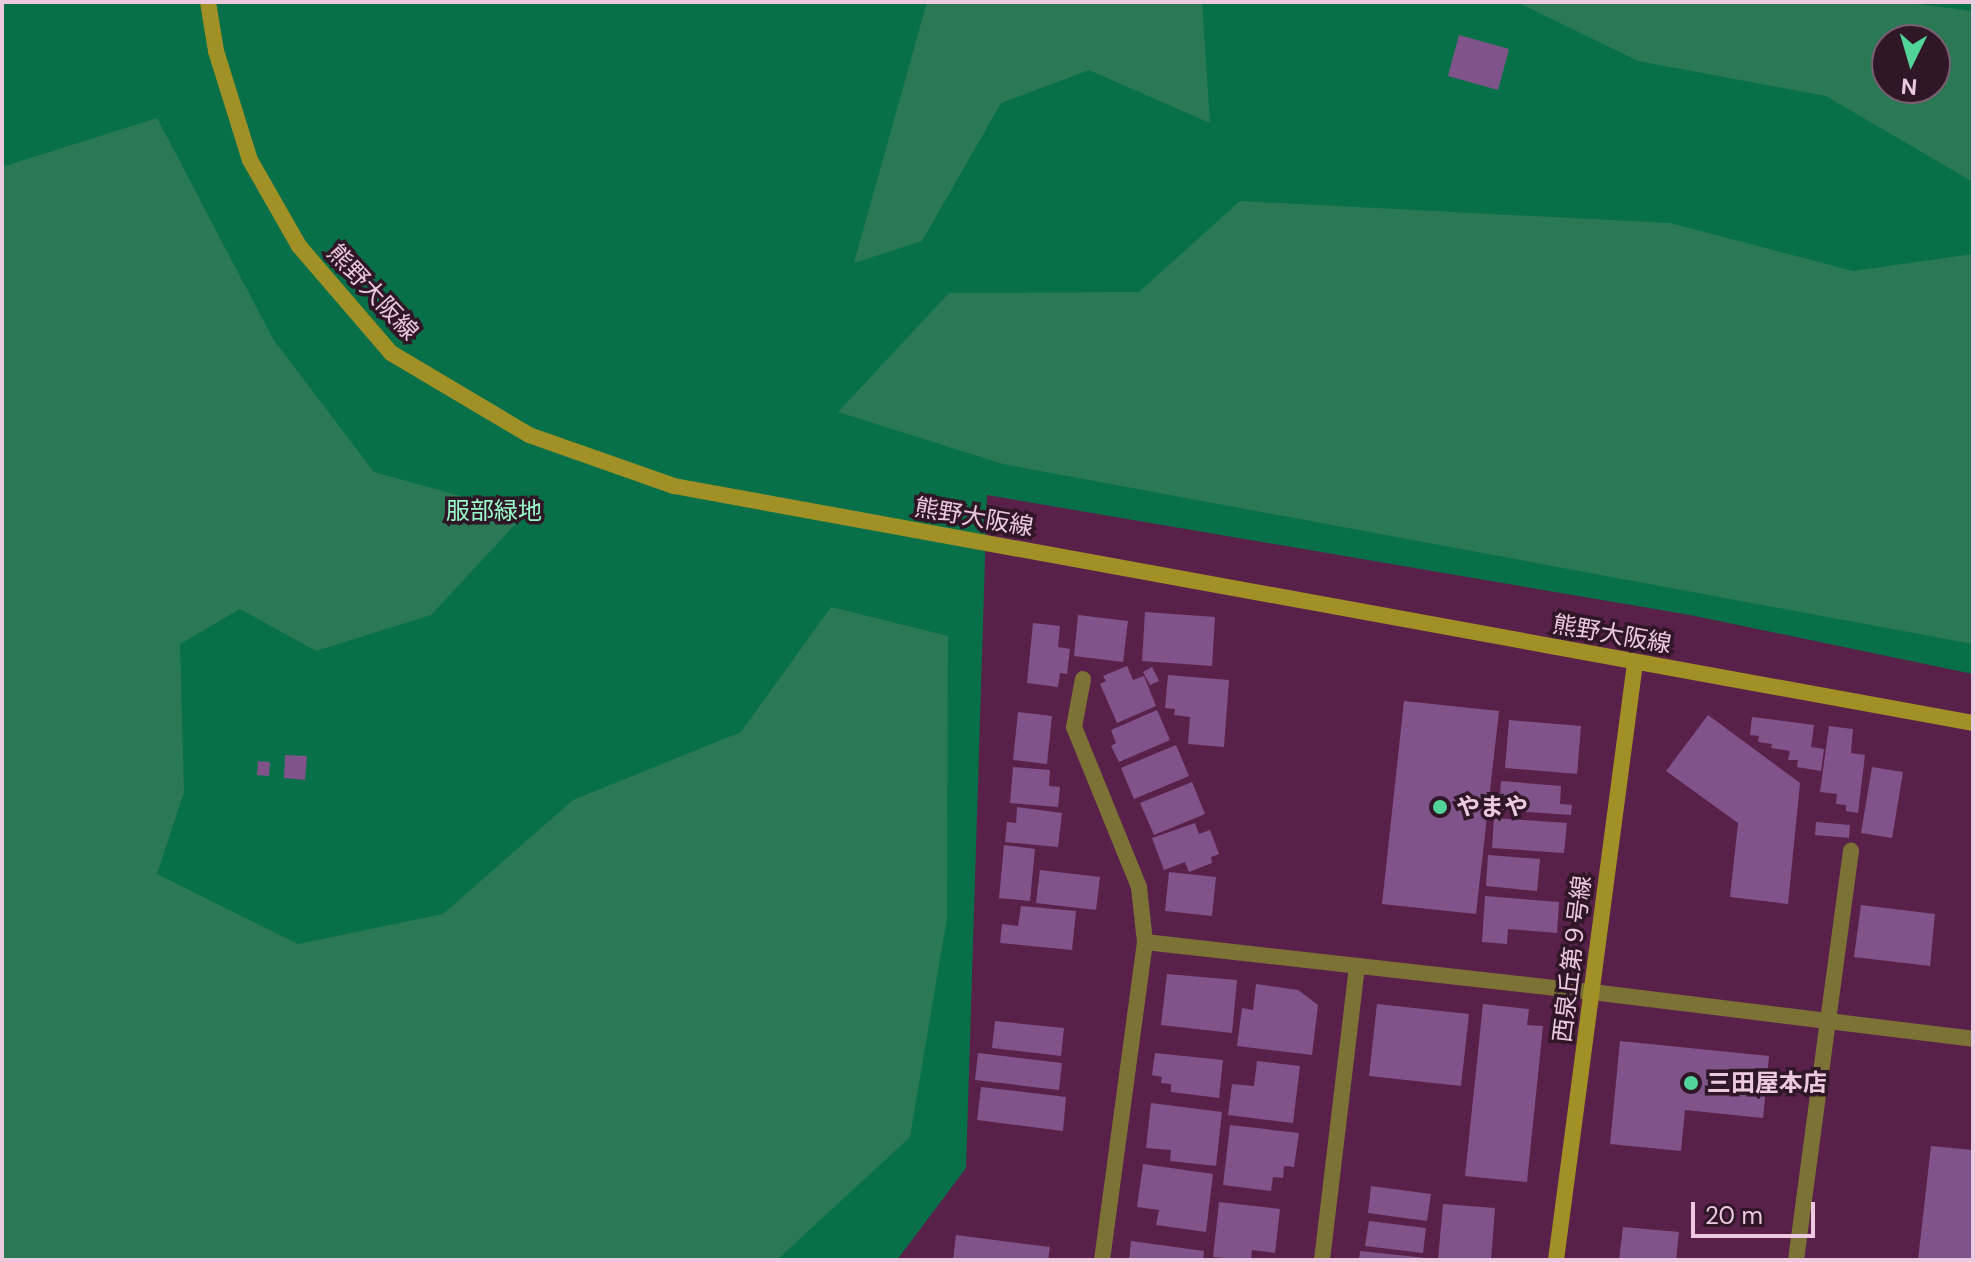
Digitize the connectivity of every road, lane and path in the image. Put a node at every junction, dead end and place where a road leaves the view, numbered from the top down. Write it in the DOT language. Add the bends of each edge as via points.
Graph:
graph roads {
  1 [pos="208,2"];
  2 [pos="1635,663"];
  3 [pos="1083,679"];
  4 [pos="1973,723"];
  5 [pos="1851,851"];
  6 [pos="1145,942"];
  7 [pos="1357,966"];
  8 [pos="1592,992"];
  9 [pos="1828,1021"];
  10 [pos="1973,1039"];
  11 [pos="1102,1260"];
  12 [pos="1322,1260"];
  13 [pos="1556,1260"];
  14 [pos="1796,1260"];
  1 -- 2 [label="main road, 熊野大阪線" via="216,51 250,160 299,246 391,353 529,435 674,486"];
  2 -- 4 [label="main road, 熊野大阪線"];
  2 -- 8 [label="main road, 西泉丘第９号線"];
  3 -- 6 [label="street" via="1074,727 1139,887"];
  5 -- 9 [label="street"];
  6 -- 7 [label="street"];
  6 -- 11 [label="street"];
  7 -- 8 [label="street"];
  7 -- 12 [label="street"];
  8 -- 9 [label="street"];
  8 -- 13 [label="main road, 西泉丘第９号線"];
  9 -- 10 [label="street"];
  9 -- 14 [label="street"];
}
